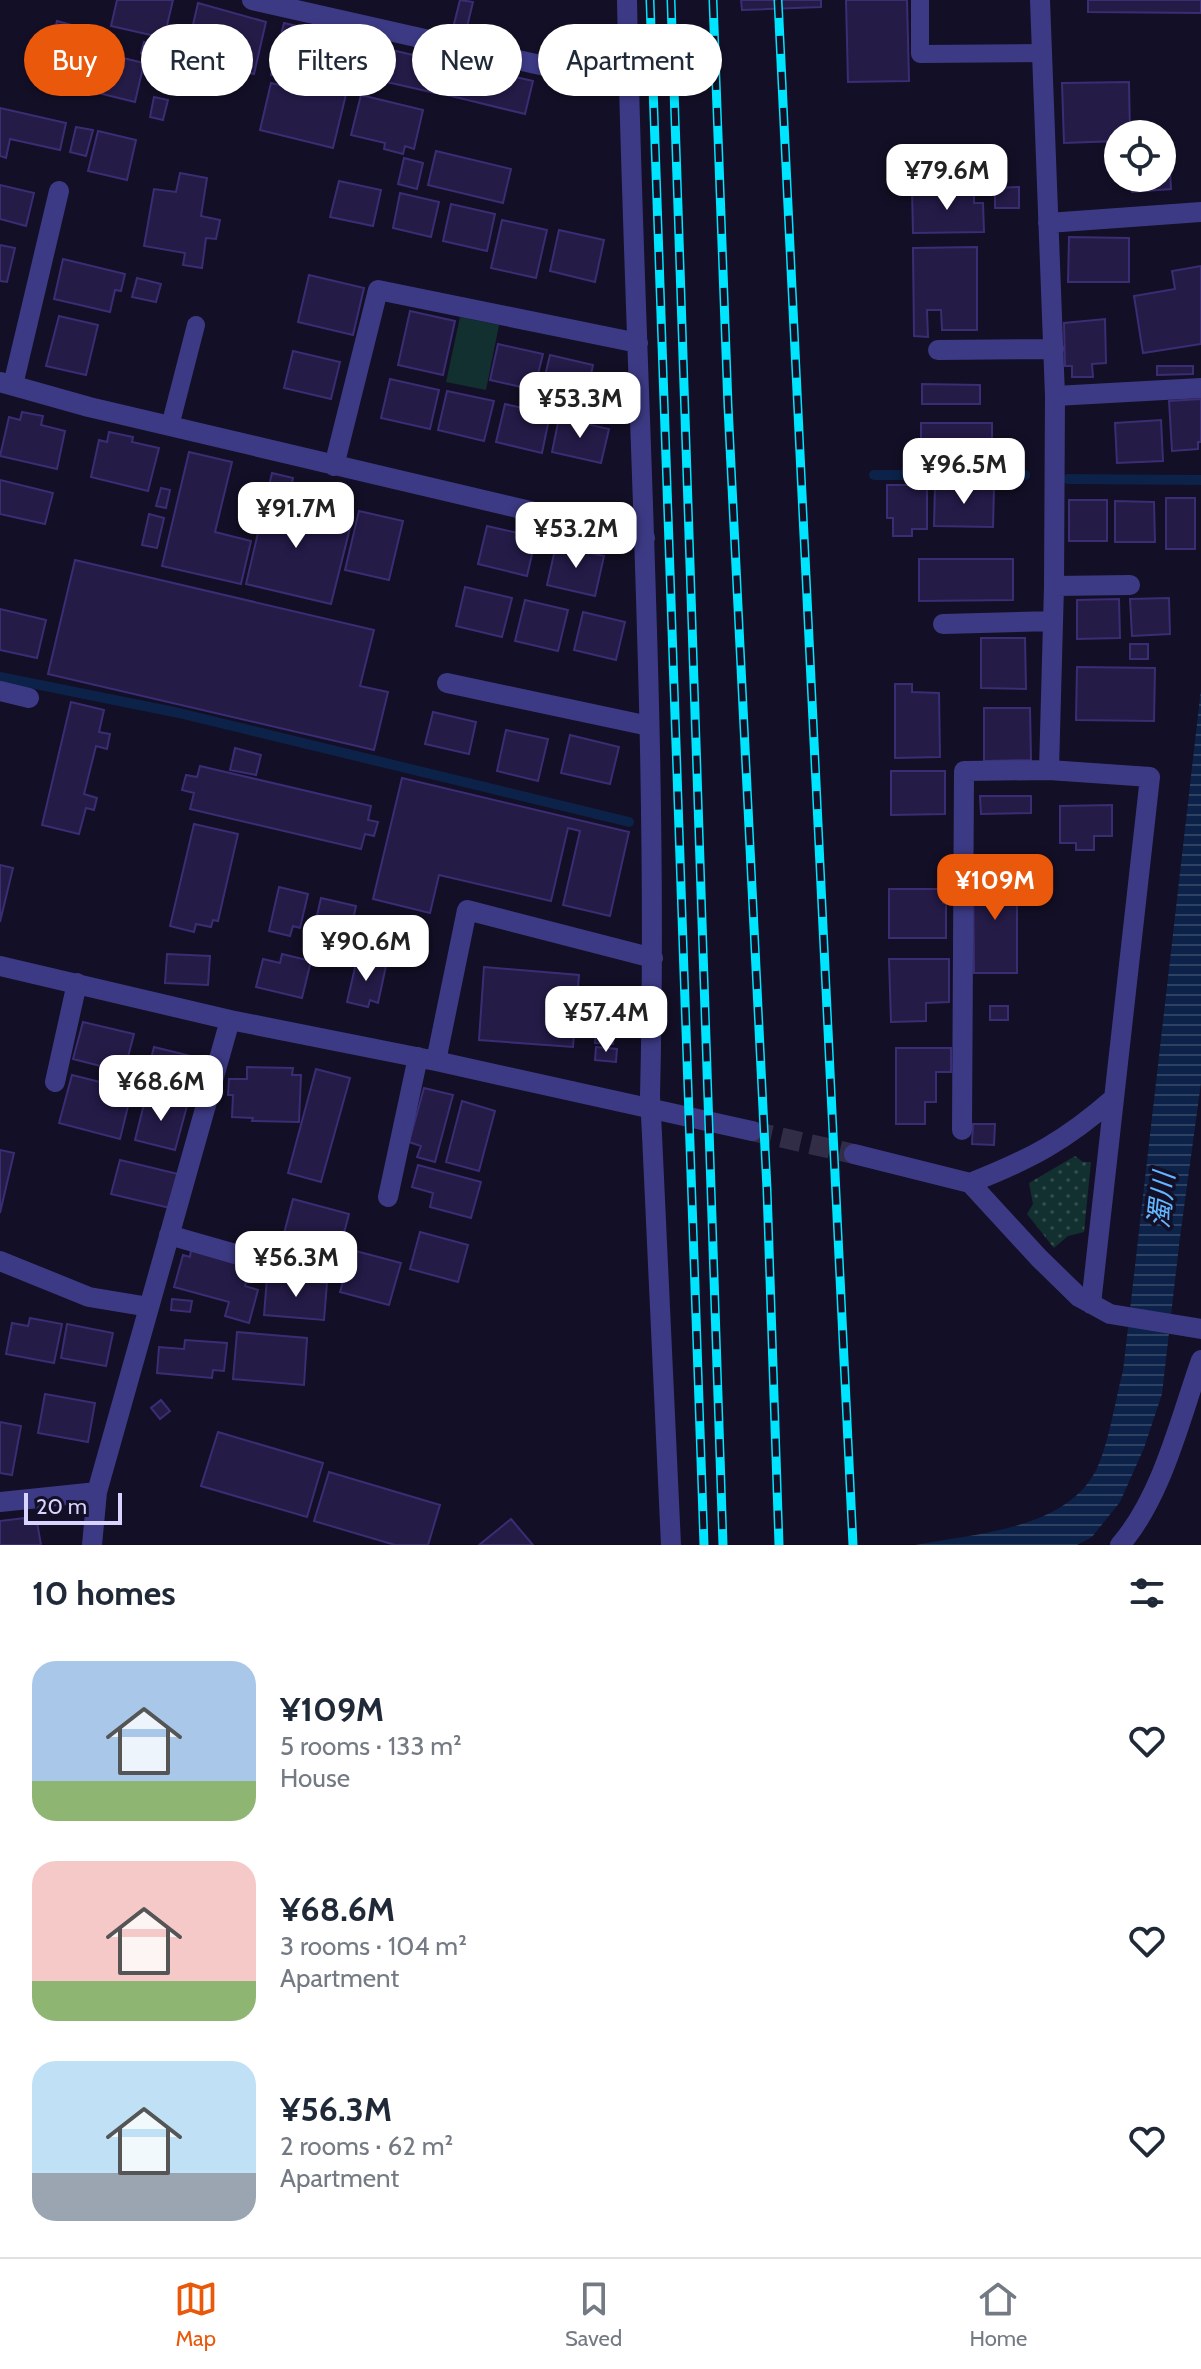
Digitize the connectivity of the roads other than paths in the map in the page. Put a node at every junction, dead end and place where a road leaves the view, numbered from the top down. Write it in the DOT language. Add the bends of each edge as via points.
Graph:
graph roads {
  1 [pos="627,0"];
  2 [pos="920,0"];
  3 [pos="1040,0"];
  4 [pos="258,1"];
  5 [pos="628,24"];
  6 [pos="1042,53"];
  7 [pos="538,64"];
  8 [pos="629,96"];
  9 [pos="59,191"];
  10 [pos="1201,212"];
  11 [pos="1048,223"];
  12 [pos="196,325"];
  13 [pos="638,343"];
  14 [pos="1054,349"];
  15 [pos="938,350"];
  16 [pos="6,384"];
  17 [pos="1201,388"];
  18 [pos="1055,396"];
  19 [pos="170,426"];
  20 [pos="334,466"];
  21 [pos="645,538"];
  22 [pos="1130,585"];
  23 [pos="1054,586"];
  24 [pos="1053,621"];
  25 [pos="943,624"];
  26 [pos="447,683"];
  27 [pos="0,691"];
  28 [pos="29,698"];
  29 [pos="649,726"];
  30 [pos="1049,770"];
  31 [pos="653,958"];
  32 [pos="0,966"];
  33 [pos="77,983"];
  34 [pos="230,1020"];
  35 [pos="427,1059"];
  36 [pos="55,1082"];
  37 [pos="1114,1098"];
  38 [pos="962,1130"];
  39 [pos="752,1131"];
  40 [pos="854,1154"];
  41 [pos="970,1183"];
  42 [pos="388,1197"];
  43 [pos="169,1235"];
  44 [pos="0,1261"];
  45 [pos="263,1262"];
  46 [pos="1091,1304"];
  47 [pos="149,1307"];
  48 [pos="1198,1328"];
  49 [pos="1201,1360"];
  50 [pos="97,1492"];
  51 [pos="0,1502"];
  52 [pos="670,1536"];
  53 [pos="92,1545"];
  54 [pos="1120,1545"];
  1 -- 5 [label="street"];
  2 -- 6 [label="lane" via="920,54"];
  3 -- 6 [label="street"];
  4 -- 7 [label="street"];
  6 -- 11 [label="street"];
  8 -- 13 [label="street"];
  9 -- 16 [label="street"];
  10 -- 11 [label="street"];
  11 -- 14 [label="street"];
  12 -- 19 [label="lane"];
  13 -- 20 [label="street" via="378,290"];
  13 -- 21 [label="street"];
  14 -- 15 [label="street"];
  14 -- 18 [label="street"];
  16 -- 19 [label="street"];
  17 -- 18 [label="street"];
  18 -- 23 [label="street"];
  19 -- 20 [label="street"];
  20 -- 21 [label="street"];
  21 -- 29 [label="street"];
  22 -- 23 [label="street"];
  23 -- 24 [label="street"];
  24 -- 25 [label="street"];
  24 -- 30 [label="street"];
  26 -- 29 [label="street"];
  27 -- 28 [label="street"];
  29 -- 31 [label="street"];
  30 -- 37 [label="street" via="1150,777"];
  30 -- 38 [label="street" via="964,771"];
  31 -- 35 [label="street" via="467,910"];
  31 -- 52 [label="street, bridge" via="650,1096"];
  32 -- 33 [label="street"];
  33 -- 34 [label="street"];
  33 -- 36 [label="street"];
  34 -- 35 [label="street"];
  34 -- 43 [label="street"];
  35 -- 39 [label="street"];
  35 -- 42 [label="street"];
  37 -- 41 [label="street" via="1047,1150"];
  37 -- 46 [label="street"];
  40 -- 41 [label="street"];
  41 -- 46 [label="street" via="1039,1258"];
  43 -- 45 [label="street"];
  43 -- 47 [label="street"];
  44 -- 47 [label="street" via="89,1297"];
  46 -- 48 [label="street" via="1110,1314"];
  47 -- 50 [label="street"];
  49 -- 54 [label="street" via="1158,1479"];
  50 -- 51 [label="street"];
  50 -- 53 [label="street"];
}
